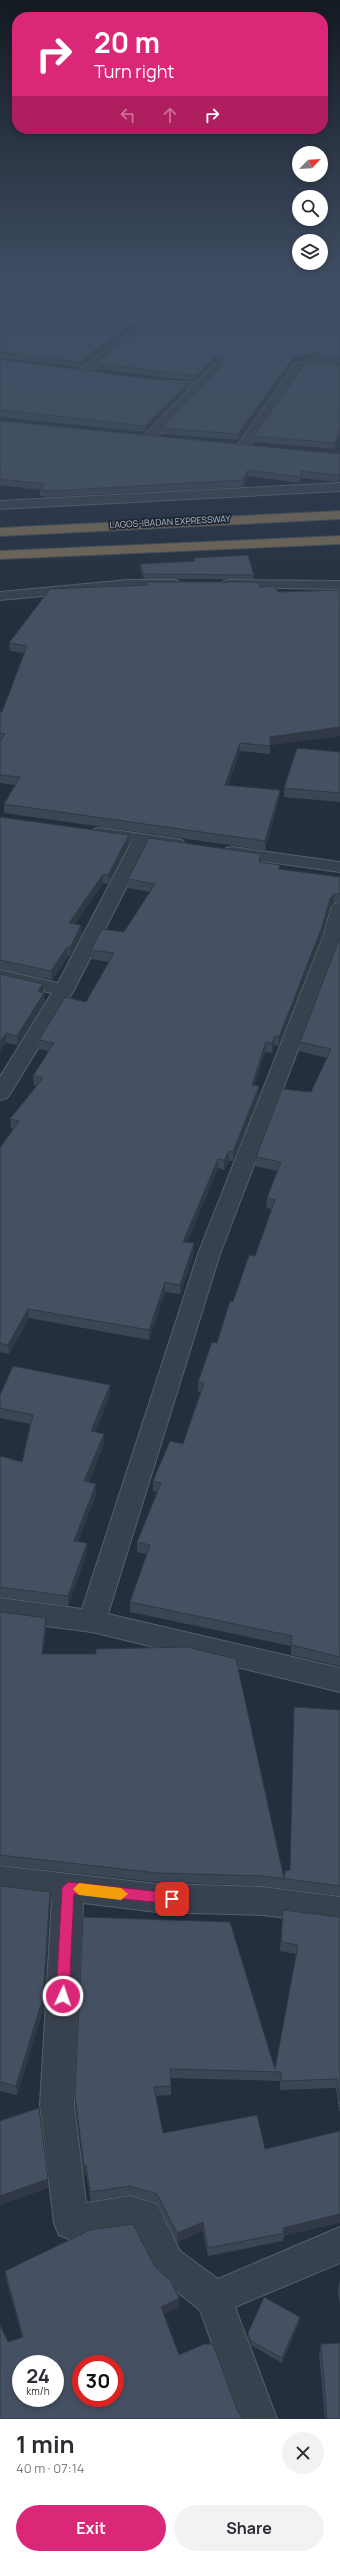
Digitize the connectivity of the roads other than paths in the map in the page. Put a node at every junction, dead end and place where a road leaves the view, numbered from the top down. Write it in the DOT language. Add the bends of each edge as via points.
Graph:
graph roads {
  1 [pos="191,394"];
  2 [pos="279,394"];
  3 [pos="134,437"];
  4 [pos="149,438"];
  5 [pos="164,440"];
  6 [pos="226,445"];
  7 [pos="242,447"];
  8 [pos="257,448"];
  9 [pos="340,487"];
  10 [pos="0,505"];
  11 [pos="340,516"];
  12 [pos="0,532"];
  13 [pos="340,540"];
  14 [pos="0,555"];
  15 [pos="190,584"];
  16 [pos="213,584"];
  17 [pos="340,585"];
  18 [pos="0,596"];
  19 [pos="87,831"];
  20 [pos="142,839"];
  21 [pos="190,846"];
  22 [pos="213,849"];
  23 [pos="340,867"];
  24 [pos="340,908"];
  25 [pos="336,938"];
  26 [pos="0,976"];
  27 [pos="64,990"];
  28 [pos="0,1094"];
  29 [pos="0,1608"];
  30 [pos="92,1621"];
  31 [pos="340,1680"];
  32 [pos="0,1880"];
  33 [pos="68,1888"];
  34 [pos="340,1911"];
  35 [pos="340,2245"];
  36 [pos="214,2298"];
  37 [pos="258,2419"];
  1 -- 4 [label="street"];
  2 -- 7 [label="street"];
  3 -- 4 [label="street"];
  4 -- 5 [label="street"];
  6 -- 7 [label="street"];
  7 -- 8 [label="street"];
  9 -- 10 [label="street"];
  11 -- 12 [label="highway, LAGOS-IBADAN EXPRESSWAY"];
  13 -- 14 [label="highway"];
  15 -- 18 [label="street" via="128,584"];
  16 -- 17 [label="street"];
  19 -- 20 [label="street"];
  20 -- 21 [label="street"];
  20 -- 27 [label="street"];
  22 -- 23 [label="street"];
  24 -- 25 [label="street"];
  25 -- 30 [label="street" via="210,1254"];
  26 -- 27 [label="street"];
  27 -- 28 [label="street"];
  29 -- 30 [label="street"];
  30 -- 31 [label="street"];
  32 -- 33 [label="street"];
  33 -- 34 [label="street" via="157,1898 263,1901"];
  33 -- 36 [label="street" via="57,2105 72,2223 130,2213 145,2216 168,2263"];
  35 -- 36 [label="street"];
  36 -- 37 [label="street"];
}
